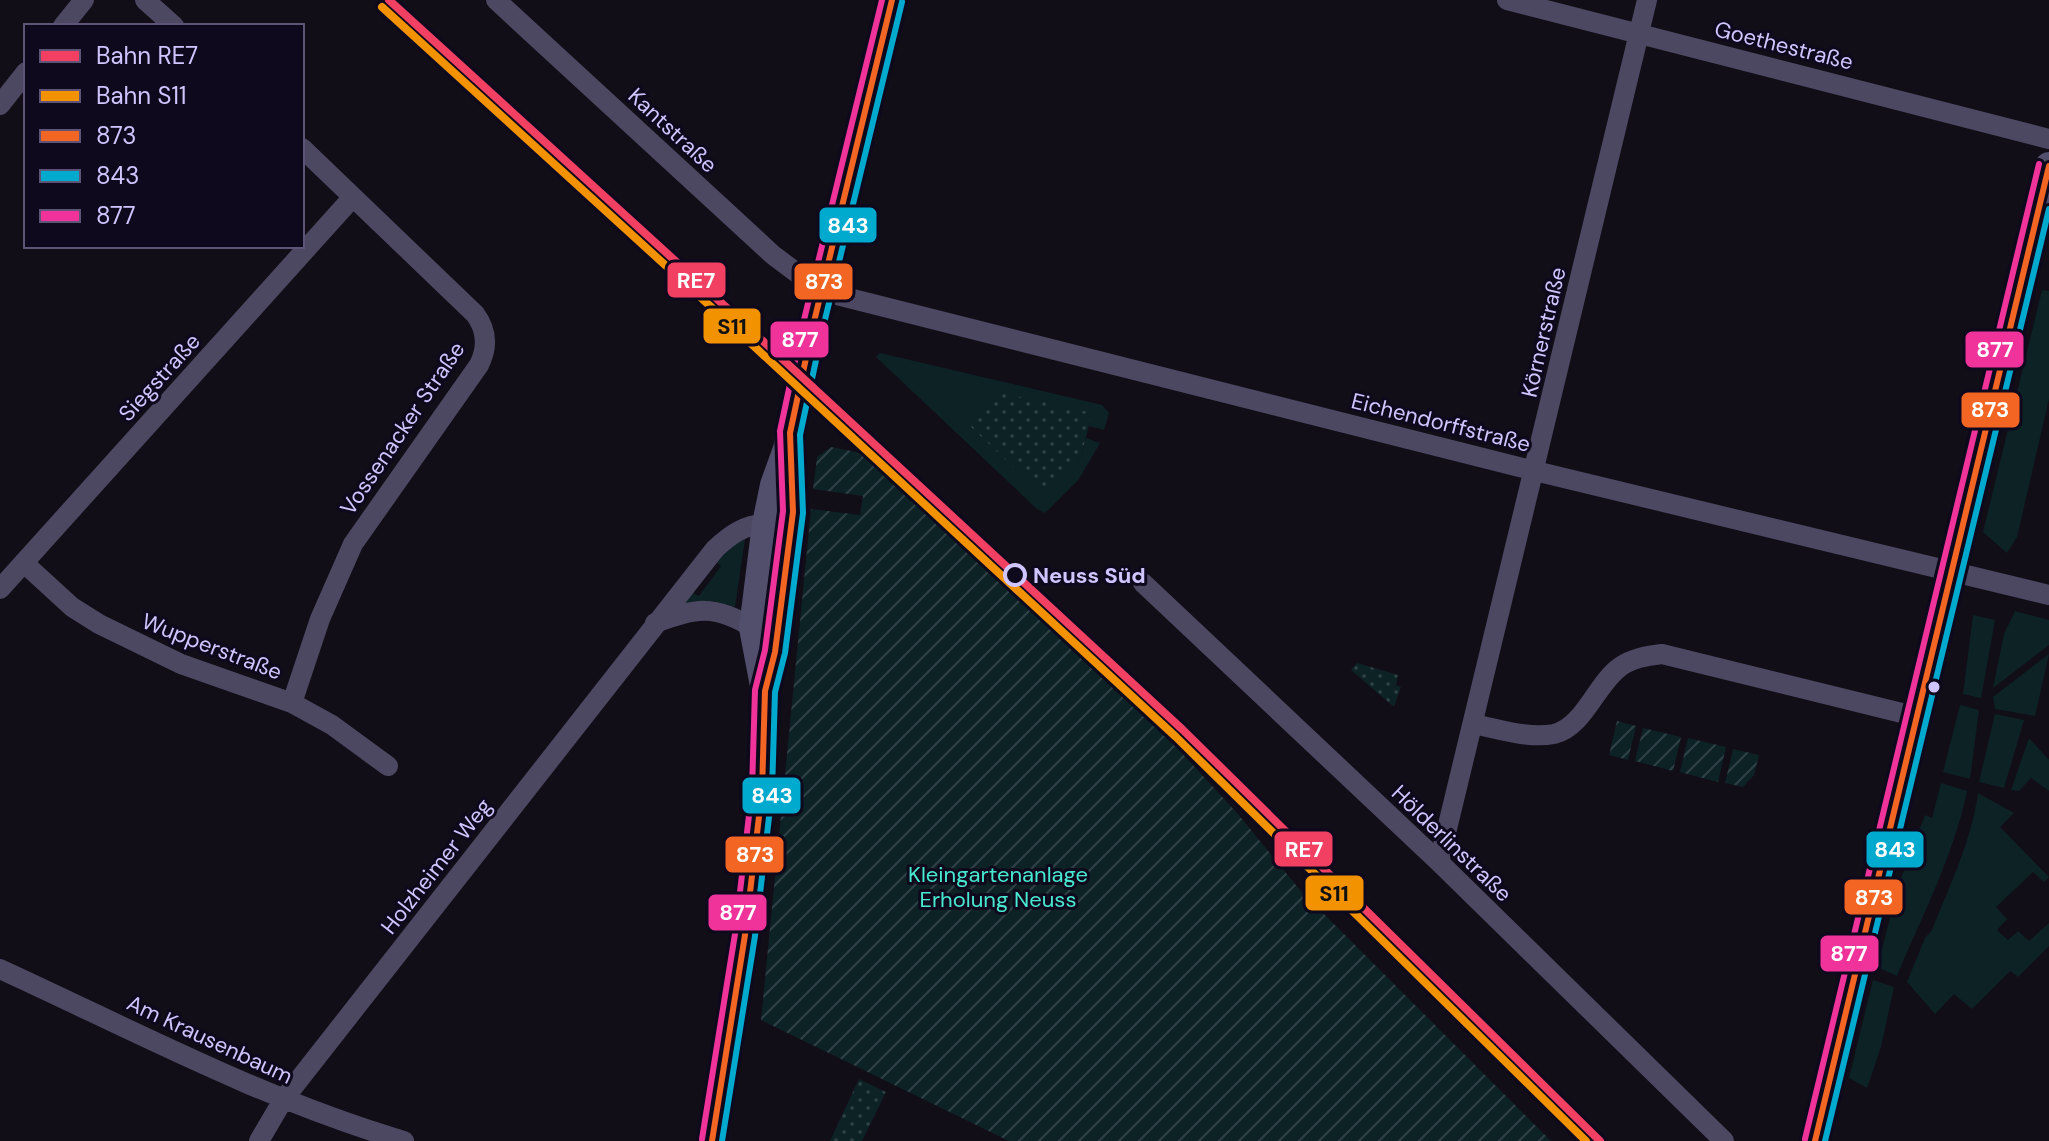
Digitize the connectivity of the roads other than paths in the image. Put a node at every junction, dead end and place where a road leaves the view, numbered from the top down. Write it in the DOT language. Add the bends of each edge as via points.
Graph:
graph roads {
  1 [pos="84,0"];
  2 [pos="145,0"];
  3 [pos="496,0"];
  4 [pos="892,0"];
  5 [pos="1507,0"];
  6 [pos="1647,0"];
  7 [pos="65,24"];
  8 [pos="172,24"];
  9 [pos="1639,33"];
  10 [pos="24,75"];
  11 [pos="0,105"];
  12 [pos="2049,139"];
  13 [pos="304,150"];
  14 [pos="2049,166"];
  15 [pos="353,197"];
  16 [pos="821,291"];
  17 [pos="1535,471"];
  18 [pos="766,524"];
  19 [pos="24,563"];
  20 [pos="1952,572"];
  21 [pos="1143,583"];
  22 [pos="0,589"];
  23 [pos="2049,595"];
  24 [pos="655,623"];
  25 [pos="753,628"];
  26 [pos="292,703"];
  27 [pos="1918,717"];
  28 [pos="1473,724"];
  29 [pos="388,766"];
  30 [pos="1439,862"];
  31 [pos="0,969"];
  32 [pos="283,1100"];
  33 [pos="259,1141"];
  34 [pos="404,1141"];
  35 [pos="712,1141"];
  36 [pos="1724,1141"];
  37 [pos="1815,1141"];
  1 -- 7 [label="street"];
  2 -- 8 [label="street"];
  3 -- 16 [label="street, Kantstraße" via="773,255"];
  4 -- 16 [label="main road"];
  5 -- 9 [label="street, Goethestraße"];
  6 -- 9 [label="street, Körnerstraße"];
  9 -- 12 [label="street, Goethestraße"];
  9 -- 17 [label="street, Körnerstraße"];
  10 -- 11 [label="street"];
  13 -- 15 [label="street, Vossenacker Straße"];
  14 -- 20 [label="main road"];
  15 -- 19 [label="street, Siegstraße"];
  15 -- 26 [label="street, Vossenacker Straße" via="475,314 486,344 479,365 353,544"];
  16 -- 17 [label="street, Eichendorffstraße"];
  16 -- 18 [label="main road"];
  17 -- 20 [label="street, Eichendorffstraße"];
  17 -- 28 [label="street, Körnerstraße"];
  18 -- 24 [label="street, Holzheimer Weg" via="753,524 725,541"];
  18 -- 25 [label="main road"];
  19 -- 22 [label="street, Siegstraße"];
  19 -- 26 [label="street, Wupperstraße" via="72,607 130,641"];
  20 -- 23 [label="street, Eichendorffstraße"];
  20 -- 27 [label="main road"];
  21 -- 30 [label="street, Hölderlinstraße"];
  24 -- 25 [label="street" via="713,610"];
  24 -- 32 [label="street, Holzheimer Weg"];
  25 -- 35 [label="main road" via="765,691 762,791"];
  26 -- 29 [label="street, Wupperstraße"];
  27 -- 28 [label="street" via="1662,654 1620,667 1577,718 1557,733 1517,734"];
  27 -- 37 [label="main road"];
  28 -- 30 [label="street, Körnerstraße"];
  30 -- 36 [label="street, Hölderlinstraße"];
  31 -- 32 [label="street, Am Krausenbaum"];
  32 -- 33 [label="street, Holzheimer Weg"];
  32 -- 34 [label="street, Am Krausenbaum"];
}
